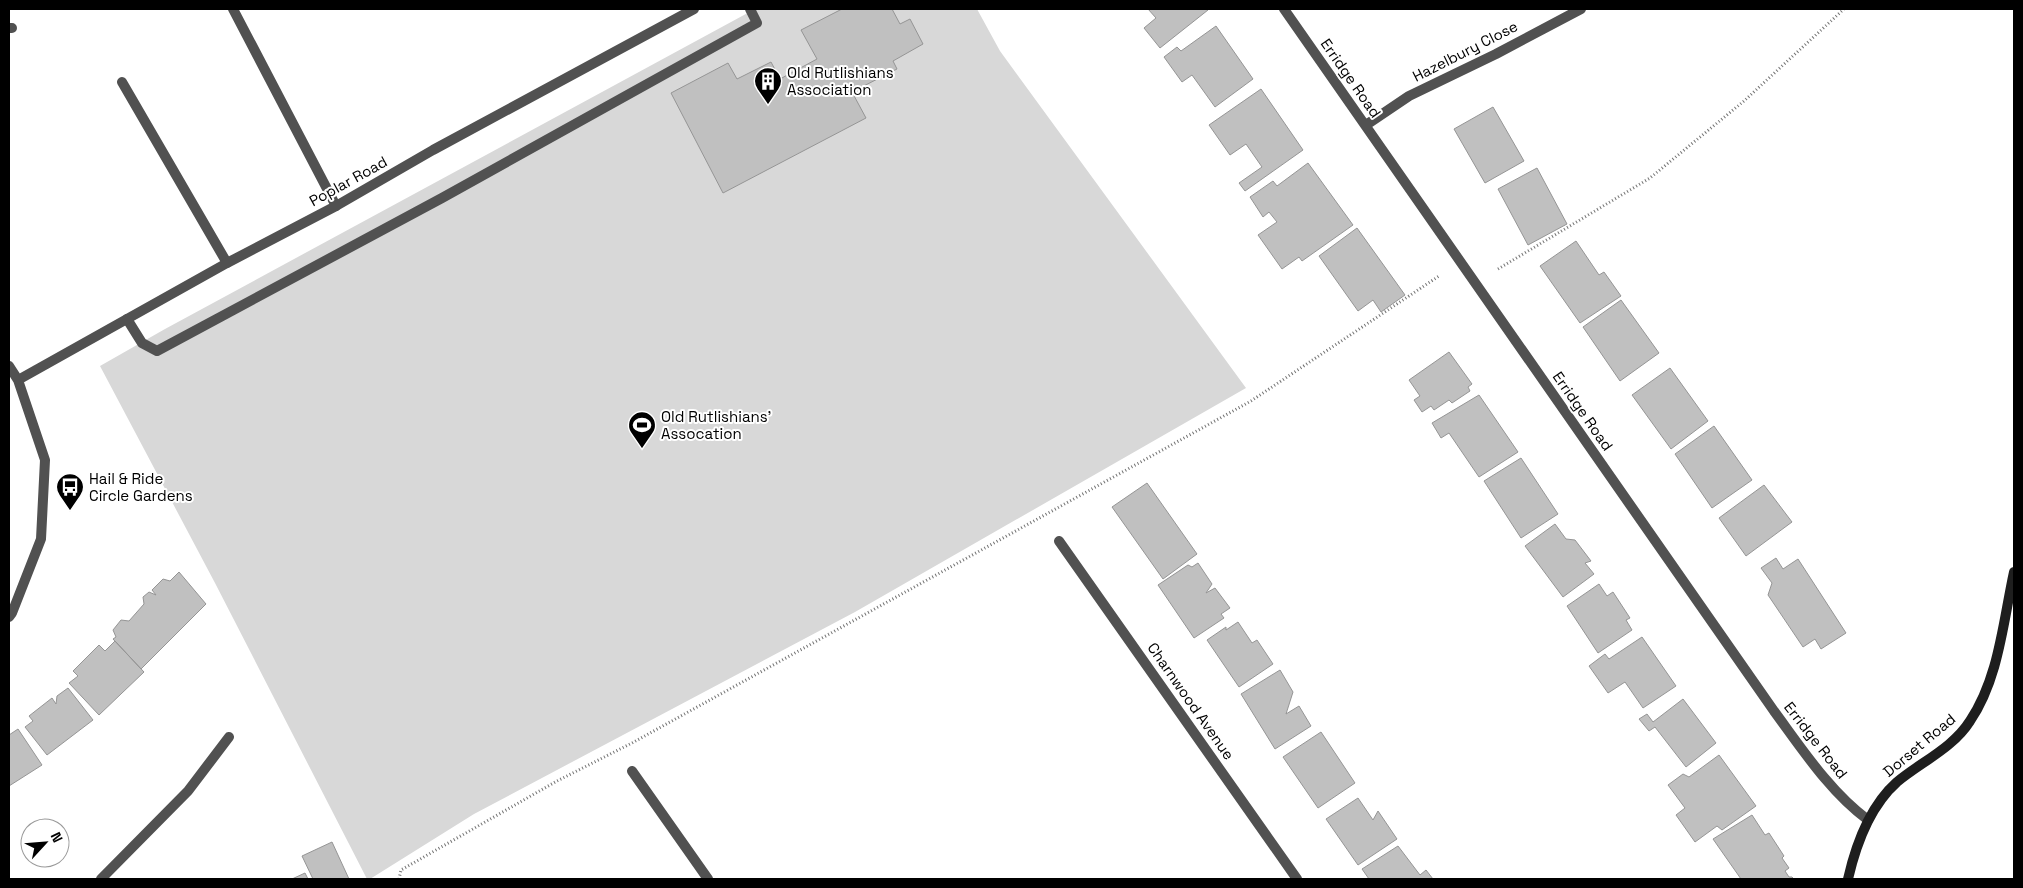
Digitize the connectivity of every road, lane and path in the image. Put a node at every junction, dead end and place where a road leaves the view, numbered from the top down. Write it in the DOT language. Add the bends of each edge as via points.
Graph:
graph roads {
  1 [pos="233,9"];
  2 [pos="694,9"];
  3 [pos="750,9"];
  4 [pos="1284,9"];
  5 [pos="1581,9"];
  6 [pos="1844,9"];
  7 [pos="122,82"];
  8 [pos="1366,125"];
  9 [pos="336,206"];
  10 [pos="227,263"];
  11 [pos="1498,269"];
  12 [pos="1439,276"];
  13 [pos="127,319"];
  14 [pos="9,366"];
  15 [pos="18,380"];
  16 [pos="1059,541"];
  17 [pos="2014,572"];
  18 [pos="9,617"];
  19 [pos="229,737"];
  20 [pos="632,771"];
  21 [pos="1868,820"];
  22 [pos="101,879"];
  23 [pos="399,879"];
  24 [pos="708,879"];
  25 [pos="1297,879"];
  26 [pos="1848,879"];
  1 -- 9 [label="street"];
  2 -- 9 [label="street, Poplar Road"];
  3 -- 13 [label="street" via="757,23 157,351 142,343"];
  4 -- 8 [label="street, Erridge Road"];
  5 -- 8 [label="street, Hazelbury Close" via="1409,96"];
  6 -- 11 [label="path" via="1744,101 1650,178"];
  7 -- 10 [label="street"];
  8 -- 21 [label="street, Erridge Road" via="1774,711 1852,808"];
  9 -- 10 [label="street, Poplar Road"];
  10 -- 13 [label="street, Poplar Road"];
  12 -- 23 [label="path" via="1251,401 632,743 557,781 402,870"];
  13 -- 15 [label="street, Poplar Road"];
  14 -- 15 [label="street"];
  15 -- 18 [label="street" via="45,460 41,539"];
  16 -- 25 [label="street, Charnwood Avenue"];
  17 -- 21 [label="main road, Dorset Road" via="1992,675 1969,723 1951,742 1897,783 1881,799"];
  19 -- 22 [label="street" via="188,791"];
  20 -- 24 [label="street"];
  21 -- 26 [label="main road, Dorset Road"];
}
